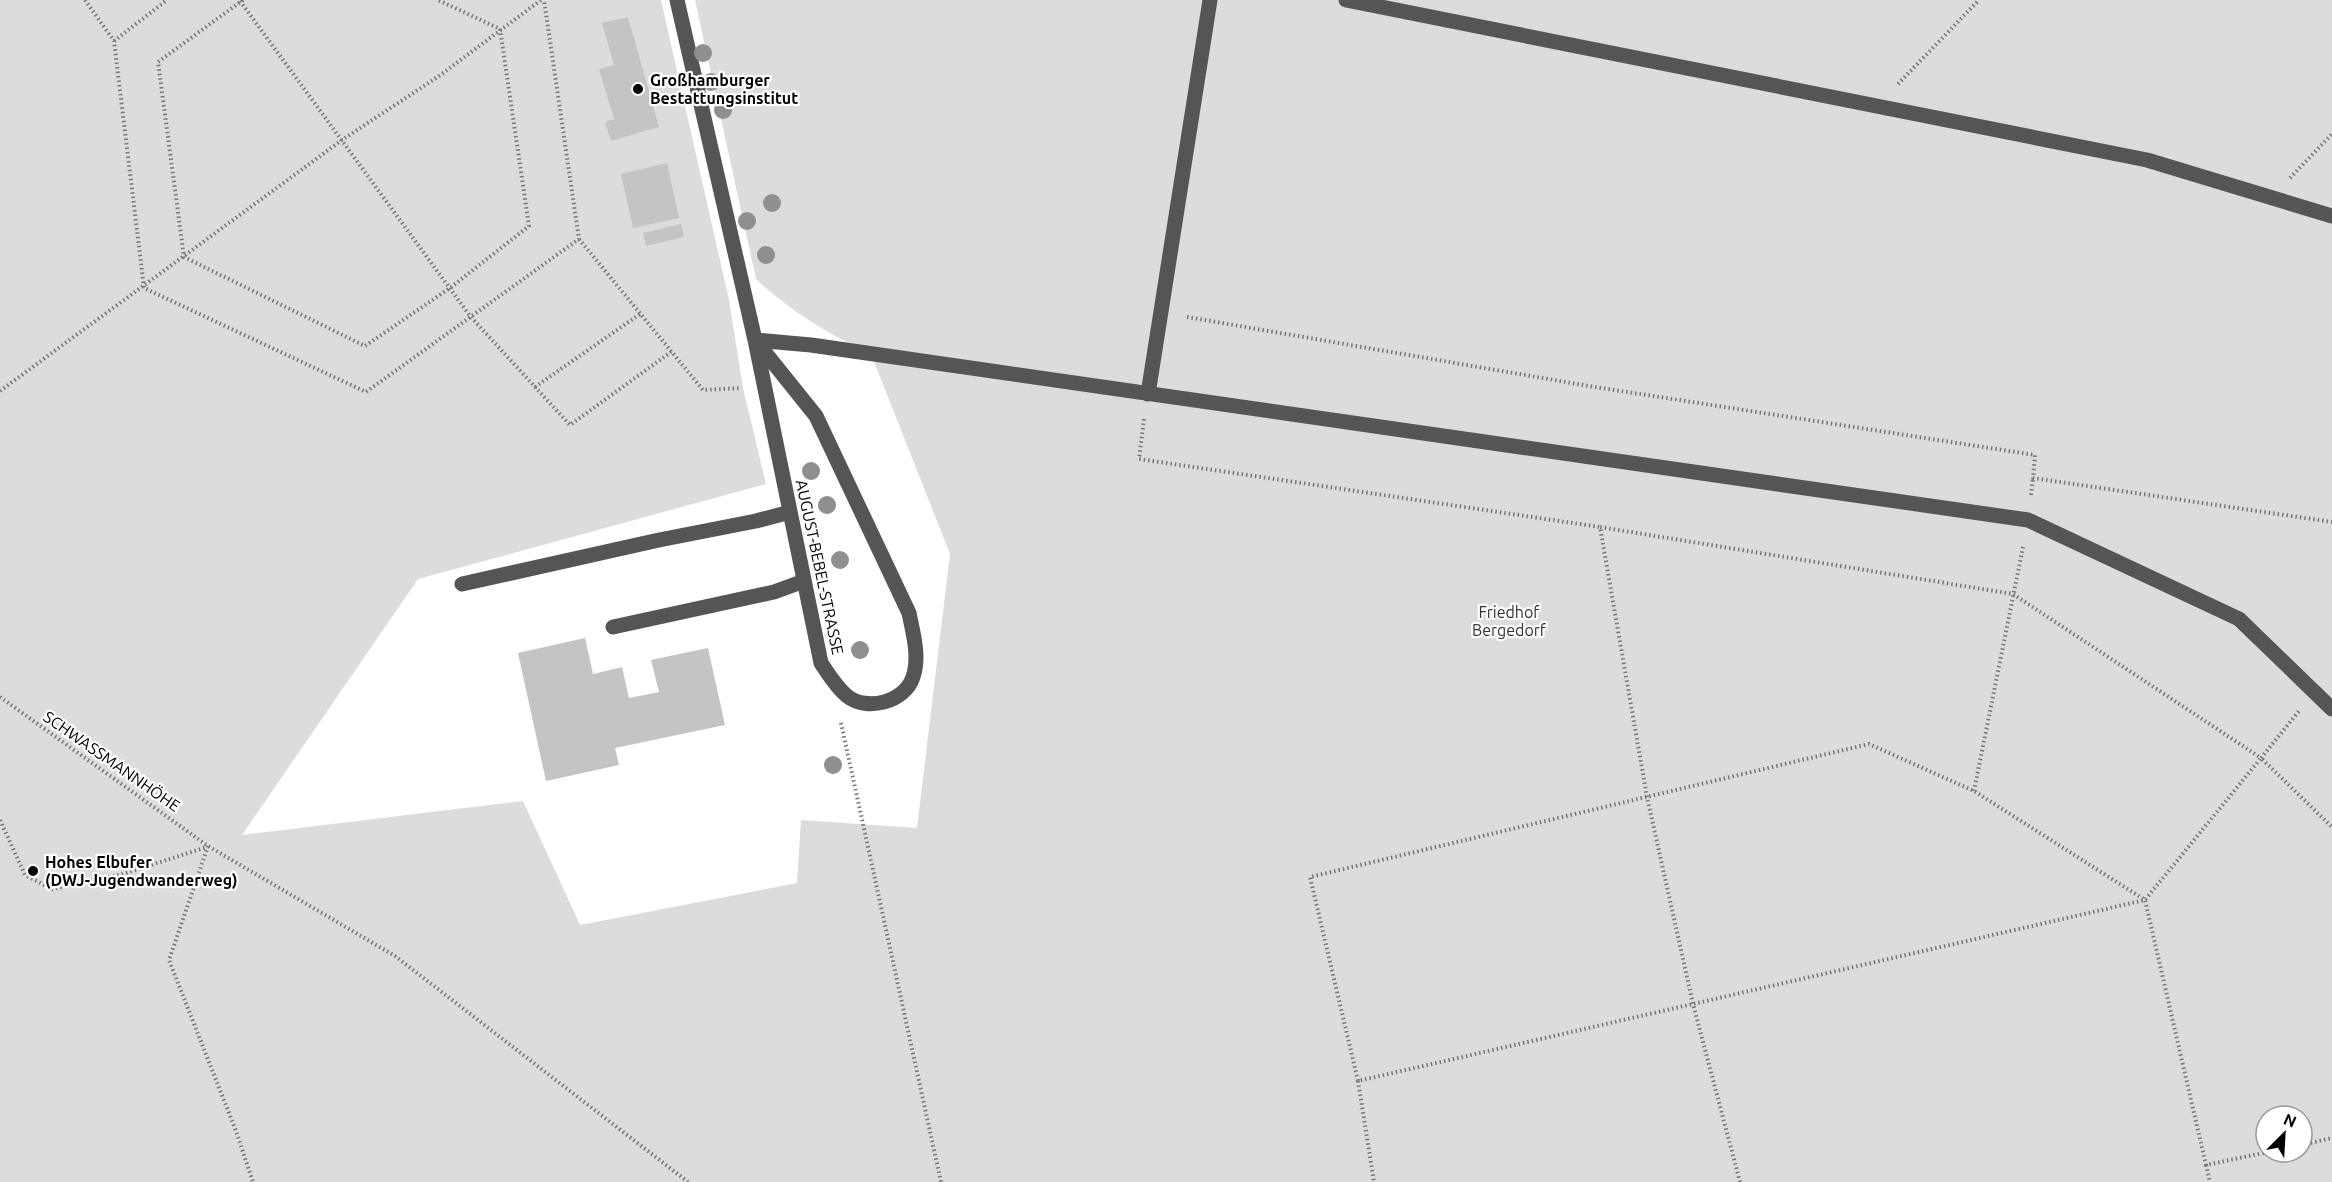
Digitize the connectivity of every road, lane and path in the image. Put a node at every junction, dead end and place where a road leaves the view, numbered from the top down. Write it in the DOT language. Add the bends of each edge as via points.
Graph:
graph roads {
  1 [pos="85,0"];
  2 [pos="167,0"];
  3 [pos="438,0"];
  4 [pos="543,0"];
  5 [pos="677,0"];
  6 [pos="1210,0"];
  7 [pos="1346,0"];
  8 [pos="1979,0"];
  9 [pos="241,1"];
  10 [pos="500,29"];
  11 [pos="114,41"];
  12 [pos="1877,106"];
  13 [pos="2332,134"];
  14 [pos="342,140"];
  15 [pos="2271,198"];
  16 [pos="2332,216"];
  17 [pos="579,239"];
  18 [pos="184,257"];
  19 [pos="144,288"];
  20 [pos="450,288"];
  21 [pos="1160,313"];
  22 [pos="640,314"];
  23 [pos="470,316"];
  24 [pos="754,340"];
  25 [pos="671,352"];
  26 [pos="763,384"];
  27 [pos="535,387"];
  28 [pos="0,392"];
  29 [pos="1148,394"];
  30 [pos="790,512"];
  31 [pos="2028,520"];
  32 [pos="2332,522"];
  33 [pos="1600,527"];
  34 [pos="804,581"];
  35 [pos="462,584"];
  36 [pos="2013,594"];
  37 [pos="613,627"];
  38 [pos="832,681"];
  39 [pos="2314,692"];
  40 [pos="0,697"];
  41 [pos="2332,709"];
  42 [pos="2261,758"];
  43 [pos="1974,791"];
  44 [pos="1647,797"];
  45 [pos="0,820"];
  46 [pos="2332,827"];
  47 [pos="208,846"];
  48 [pos="2145,900"];
  49 [pos="1693,1004"];
  50 [pos="1358,1081"];
  51 [pos="2332,1138"];
  52 [pos="2314,1142"];
  53 [pos="2254,1155"];
  54 [pos="2206,1165"];
  55 [pos="253,1182"];
  56 [pos="688,1182"];
  57 [pos="941,1182"];
  58 [pos="1374,1182"];
  59 [pos="1740,1182"];
  60 [pos="2210,1182"];
  1 -- 11 [label="path"];
  2 -- 11 [label="path"];
  3 -- 10 [label="path"];
  4 -- 10 [label="path"];
  4 -- 17 [label="path"];
  5 -- 24 [label="street, AUGUST-BEBEL-STRASSE"];
  6 -- 21 [label="street"];
  7 -- 12 [label="street"];
  8 -- 12 [label="path"];
  9 -- 14 [label="path"];
  9 -- 18 [label="path" via="158,62"];
  10 -- 14 [label="path" via="439,76"];
  10 -- 20 [label="path" via="529,226"];
  11 -- 19 [label="path"];
  12 -- 15 [label="street" via="2147,160"];
  13 -- 15 [label="path"];
  14 -- 18 [label="path"];
  14 -- 20 [label="path"];
  15 -- 16 [label="street"];
  17 -- 22 [label="path"];
  17 -- 23 [label="path"];
  18 -- 19 [label="path"];
  18 -- 20 [label="path" via="365,346"];
  19 -- 23 [label="path" via="366,392"];
  19 -- 28 [label="path"];
  20 -- 23 [label="path"];
  21 -- 29 [label="street"];
  21 -- 32 [label="path" via="1595,387 2035,455 2033,478"];
  22 -- 25 [label="path"];
  22 -- 27 [label="path"];
  23 -- 27 [label="path"];
  24 -- 26 [label="street, AUGUST-BEBEL-STRASSE"];
  24 -- 29 [label="street"];
  24 -- 38 [label="street, AUGUST-BEBEL-STRASSE" via="816,416 909,613 915,662 913,678 902,694 888,702 868,703 849,698"];
  25 -- 26 [label="path" via="703,390"];
  25 -- 27 [label="path" via="570,425"];
  26 -- 30 [label="street, AUGUST-BEBEL-STRASSE"];
  29 -- 31 [label="street"];
  29 -- 33 [label="path" via="1139,459"];
  30 -- 34 [label="street, AUGUST-BEBEL-STRASSE"];
  30 -- 35 [label="street"];
  31 -- 36 [label="path"];
  31 -- 39 [label="street" via="2239,619"];
  33 -- 36 [label="path"];
  33 -- 44 [label="path"];
  34 -- 37 [label="street" via="774,592"];
  34 -- 38 [label="street, AUGUST-BEBEL-STRASSE" via="821,663"];
  36 -- 42 [label="path"];
  36 -- 43 [label="path"];
  38 -- 57 [label="path"];
  39 -- 41 [label="street"];
  39 -- 42 [label="path"];
  40 -- 47 [label="path, SCHWASSMANNHÖHE"];
  42 -- 46 [label="path"];
  42 -- 48 [label="path"];
  43 -- 44 [label="path" via="1869,744"];
  43 -- 48 [label="path"];
  44 -- 49 [label="path"];
  44 -- 50 [label="path" via="1310,877"];
  45 -- 47 [label="path" via="25,875 52,890 123,874"];
  47 -- 55 [label="path" via="169,960"];
  47 -- 56 [label="path, SCHWASSMANNHÖHE" via="395,956"];
  48 -- 49 [label="path"];
  48 -- 54 [label="path"];
  49 -- 50 [label="path"];
  49 -- 59 [label="path"];
  50 -- 58 [label="path"];
  51 -- 52 [label="path"];
  53 -- 54 [label="path"];
  54 -- 60 [label="path"];
}
